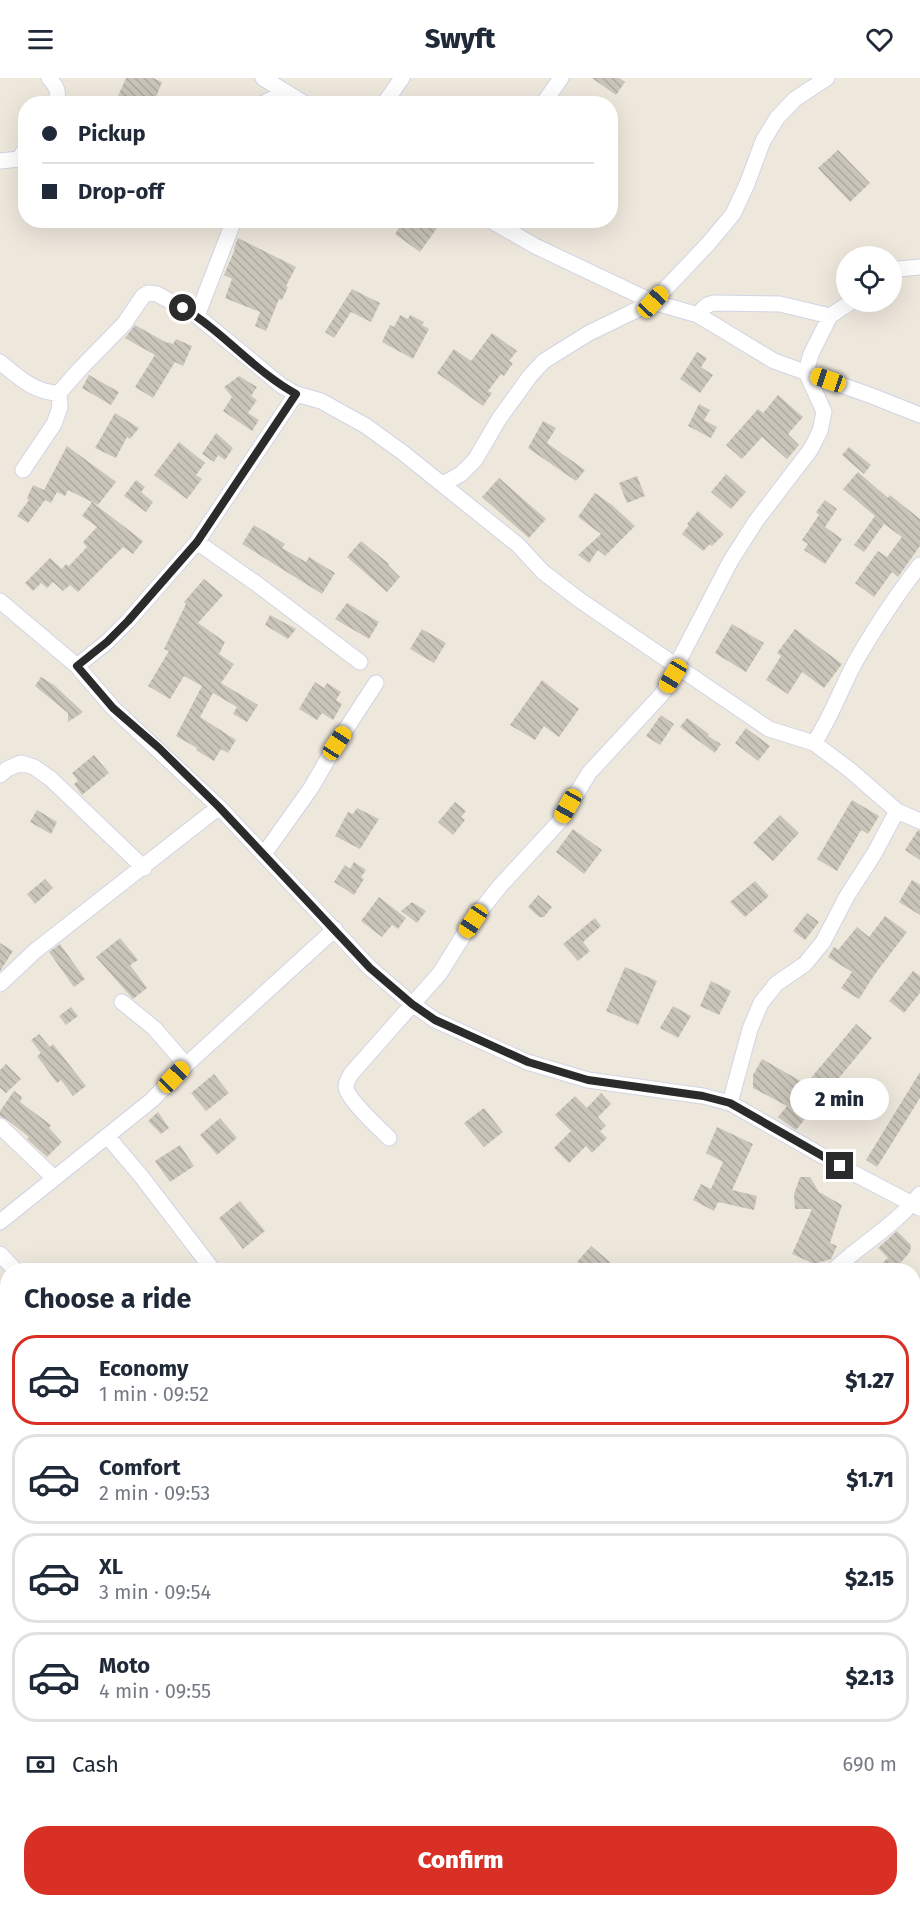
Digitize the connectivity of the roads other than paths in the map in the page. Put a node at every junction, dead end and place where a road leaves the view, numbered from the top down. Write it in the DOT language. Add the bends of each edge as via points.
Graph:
graph roads {
  1 [pos="49,78"];
  2 [pos="263,78"];
  3 [pos="402,78"];
  4 [pos="561,78"];
  5 [pos="805,78"];
  6 [pos="827,78"];
  7 [pos="281,89"];
  8 [pos="58,96"];
  9 [pos="277,96"];
  10 [pos="292,96"];
  11 [pos="390,96"];
  12 [pos="549,96"];
  13 [pos="795,99"];
  14 [pos="18,159"];
  15 [pos="0,161"];
  16 [pos="231,228"];
  17 [pos="504,228"];
  18 [pos="920,267"];
  19 [pos="902,269"];
  20 [pos="653,302"];
  21 [pos="836,312"];
  22 [pos="698,315"];
  23 [pos="197,316"];
  24 [pos="830,316"];
  25 [pos="0,362"];
  26 [pos="806,372"];
  27 [pos="59,393"];
  28 [pos="296,394"];
  29 [pos="920,415"];
  30 [pos="23,470"];
  31 [pos="443,484"];
  32 [pos="197,542"];
  33 [pos="919,567"];
  34 [pos="0,601"];
  35 [pos="360,662"];
  36 [pos="77,666"];
  37 [pos="676,666"];
  38 [pos="376,683"];
  39 [pos="814,743"];
  40 [pos="0,775"];
  41 [pos="219,807"];
  42 [pos="897,811"];
  43 [pos="920,821"];
  44 [pos="264,854"];
  45 [pos="144,868"];
  46 [pos="336,929"];
  47 [pos="0,984"];
  48 [pos="122,1002"];
  49 [pos="412,1004"];
  50 [pos="186,1065"];
  51 [pos="730,1103"];
  52 [pos="0,1126"];
  53 [pos="107,1136"];
  54 [pos="389,1138"];
  55 [pos="54,1178"];
  56 [pos="917,1202"];
  57 [pos="0,1222"];
  58 [pos="208,1263"];
  59 [pos="843,1263"];
  1 -- 8 [label="street"];
  2 -- 7 [label="street"];
  3 -- 11 [label="street"];
  4 -- 12 [label="street"];
  5 -- 13 [label="street"];
  6 -- 13 [label="street"];
  7 -- 9 [label="street"];
  7 -- 10 [label="street"];
  13 -- 20 [label="street" via="763,141 732,214"];
  14 -- 15 [label="street"];
  16 -- 23 [label="street"];
  17 -- 20 [label="street"];
  18 -- 19 [label="street"];
  20 -- 22 [label="street"];
  20 -- 31 [label="street" via="589,333 544,361 499,419 475,460"];
  21 -- 24 [label="street"];
  22 -- 24 [label="street" via="708,304 715,303 780,304"];
  22 -- 26 [label="street" via="774,361"];
  23 -- 27 [label="street" via="148,292 124,324"];
  23 -- 28 [label="street"];
  24 -- 26 [label="street"];
  25 -- 27 [label="street" via="39,390"];
  26 -- 29 [label="street"];
  26 -- 37 [label="street" via="824,412 820,431 730,562"];
  27 -- 30 [label="street" via="60,407 54,424"];
  28 -- 31 [label="street" via="321,401 366,426"];
  28 -- 32 [label="street"];
  31 -- 37 [label="street" via="518,545 543,572"];
  32 -- 35 [label="street"];
  32 -- 36 [label="street" via="128,621"];
  33 -- 39 [label="street" via="858,658"];
  34 -- 36 [label="street"];
  36 -- 41 [label="street" via="113,708"];
  37 -- 39 [label="street" via="769,729"];
  37 -- 49 [label="street" via="662,694 589,773 560,821 500,886 440,973"];
  38 -- 44 [label="street" via="311,788"];
  39 -- 42 [label="street"];
  40 -- 45 [label="street" via="21,763 34,766"];
  41 -- 44 [label="street"];
  41 -- 45 [label="street"];
  42 -- 43 [label="street"];
  42 -- 51 [label="street" via="823,942 805,964 776,984 761,1003"];
  44 -- 46 [label="street"];
  45 -- 47 [label="street" via="35,951"];
  46 -- 49 [label="street" via="370,968"];
  46 -- 50 [label="street"];
  48 -- 50 [label="street" via="154,1028"];
  49 -- 51 [label="street" via="435,1020 528,1062 588,1080"];
  49 -- 54 [label="street" via="347,1081 348,1093"];
  50 -- 53 [label="street" via="152,1100"];
  51 -- 56 [label="street" via="840,1166"];
  52 -- 55 [label="street"];
  53 -- 55 [label="street"];
  53 -- 58 [label="street"];
  55 -- 57 [label="street"];
  56 -- 59 [label="street"];
}
